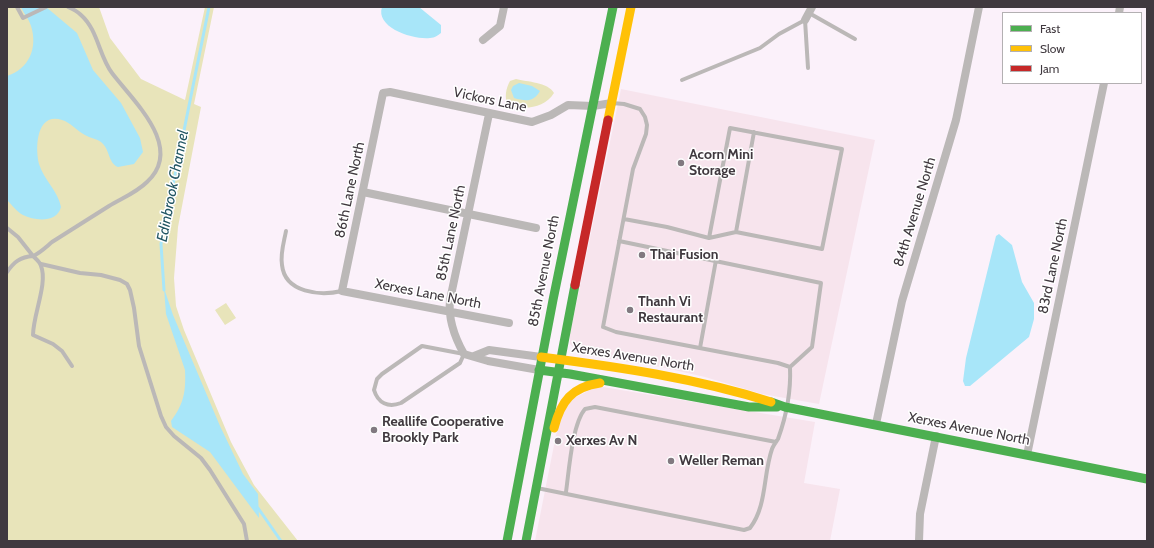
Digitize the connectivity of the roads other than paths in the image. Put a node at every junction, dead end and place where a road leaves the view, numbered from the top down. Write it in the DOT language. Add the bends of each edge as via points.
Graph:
graph roads {
  1 [pos="17,7"];
  2 [pos="46,7"];
  3 [pos="68,7"];
  4 [pos="504,7"];
  5 [pos="613,7"];
  6 [pos="631,7"];
  7 [pos="979,7"];
  8 [pos="809,13"];
  9 [pos="855,39"];
  10 [pos="483,40"];
  11 [pos="808,68"];
  12 [pos="682,80"];
  13 [pos="1104,84"];
  14 [pos="384,93"];
  15 [pos="612,103"];
  16 [pos="593,106"];
  17 [pos="489,114"];
  18 [pos="754,132"];
  19 [pos="363,192"];
  20 [pos="469,213"];
  21 [pos="624,219"];
  22 [pos="7,228"];
  23 [pos="536,228"];
  24 [pos="286,231"];
  25 [pos="736,232"];
  26 [pos="710,238"];
  27 [pos="620,240"];
  28 [pos="33,256"];
  29 [pos="716,260"];
  30 [pos="41,264"];
  31 [pos="7,272"];
  32 [pos="342,291"];
  33 [pos="448,311"];
  34 [pos="509,323"];
  35 [pos="700,348"];
  36 [pos="464,354"];
  37 [pos="474,356"];
  38 [pos="541,357"];
  39 [pos="560,360"];
  40 [pos="72,366"];
  41 [pos="790,367"];
  42 [pos="539,370"];
  43 [pos="557,372"];
  44 [pos="611,382"];
  45 [pos="785,407"];
  46 [pos="876,424"];
  47 [pos="936,436"];
  48 [pos="776,442"];
  49 [pos="1027,455"];
  50 [pos="1147,479"];
  51 [pos="536,488"];
  52 [pos="566,492"];
  53 [pos="247,541"];
  54 [pos="507,541"];
  55 [pos="526,541"];
  56 [pos="919,541"];
  1 -- 2 [label="lane" via="23,18"];
  3 -- 28 [label="lane" via="86,20 106,65 142,109 153,127 161,151 154,176 147,183"];
  4 -- 10 [label="street" via="500,26"];
  5 -- 16 [label="main road, 85th Avenue North"];
  6 -- 15 [label="main road"];
  7 -- 46 [label="street, 84th Avenue North" via="956,120 902,301"];
  8 -- 9 [label="lane"];
  8 -- 11 [label="lane"];
  8 -- 12 [label="lane" via="760,48"];
  13 -- 49 [label="street, 83rd Lane North"];
  14 -- 17 [label="street, Vickors Lane" via="390,92"];
  14 -- 19 [label="street, 86th Lane North"];
  15 -- 16 [label="street, Vickors Lane"];
  15 -- 21 [label="lane" via="640,109 647,125 633,169"];
  15 -- 39 [label="main road"];
  16 -- 17 [label="street, Vickors Lane" via="568,105 532,122"];
  16 -- 38 [label="main road, 85th Avenue North"];
  17 -- 20 [label="street, 85th Lane North"];
  18 -- 25 [label="lane"];
  18 -- 25 [label="lane" via="842,149 822,249"];
  18 -- 26 [label="lane" via="730,128"];
  19 -- 20 [label="street"];
  19 -- 32 [label="street, 86th Lane North"];
  20 -- 23 [label="street"];
  20 -- 33 [label="street, 85th Lane North"];
  21 -- 26 [label="lane"];
  21 -- 27 [label="lane"];
  22 -- 28 [label="lane"];
  24 -- 32 [label="lane" via="282,264 284,276 288,281 304,290 317,293"];
  25 -- 26 [label="lane"];
  27 -- 29 [label="lane"];
  27 -- 35 [label="lane" via="603,327 616,332"];
  28 -- 30 [label="lane"];
  28 -- 31 [label="lane" via="20,259"];
  29 -- 35 [label="lane"];
  29 -- 41 [label="lane" via="822,283 812,347"];
  30 -- 40 [label="lane" via="44,276 33,335 62,351"];
  30 -- 53 [label="lane" via="101,275 127,284 134,308 139,346 166,427 201,458 210,470 244,524"];
  32 -- 33 [label="street, Xerxes Lane North"];
  33 -- 34 [label="street, Xerxes Lane North"];
  33 -- 36 [label="street, 85th Lane North"];
  35 -- 41 [label="lane" via="778,362"];
  36 -- 36 [label="lane" via="422,346 377,379 375,394 384,404 401,403 460,363"];
  36 -- 37 [label="street, Xerxes Avenue North"];
  37 -- 38 [label="street, Xerxes Avenue North" via="489,350"];
  37 -- 42 [label="street, Xerxes Avenue North"];
  38 -- 39 [label="main road, Xerxes Avenue North"];
  38 -- 42 [label="main road, 85th Avenue North"];
  39 -- 43 [label="main road"];
  39 -- 45 [label="main road, Xerxes Avenue North" via="668,375 752,395"];
  41 -- 45 [label="lane"];
  42 -- 43 [label="main road, Xerxes Avenue North"];
  42 -- 54 [label="main road, 85th Avenue North"];
  43 -- 44 [label="main road, Xerxes Avenue North"];
  43 -- 51 [label="main road"];
  44 -- 45 [label="main road, Xerxes Avenue North" via="749,407"];
  44 -- 51 [label="main road" via="590,383 567,397 557,415 548,462"];
  45 -- 46 [label="main road, Xerxes Avenue North"];
  45 -- 48 [label="lane"];
  46 -- 47 [label="main road, Xerxes Avenue North"];
  47 -- 49 [label="main road, Xerxes Avenue North"];
  47 -- 56 [label="street" via="920,514"];
  48 -- 52 [label="lane" via="772,449 755,521 750,528 744,530"];
  48 -- 52 [label="lane" via="595,407 585,409 580,415 575,432"];
  49 -- 50 [label="main road, Xerxes Avenue North"];
  51 -- 52 [label="lane"];
  51 -- 55 [label="main road"];
}
